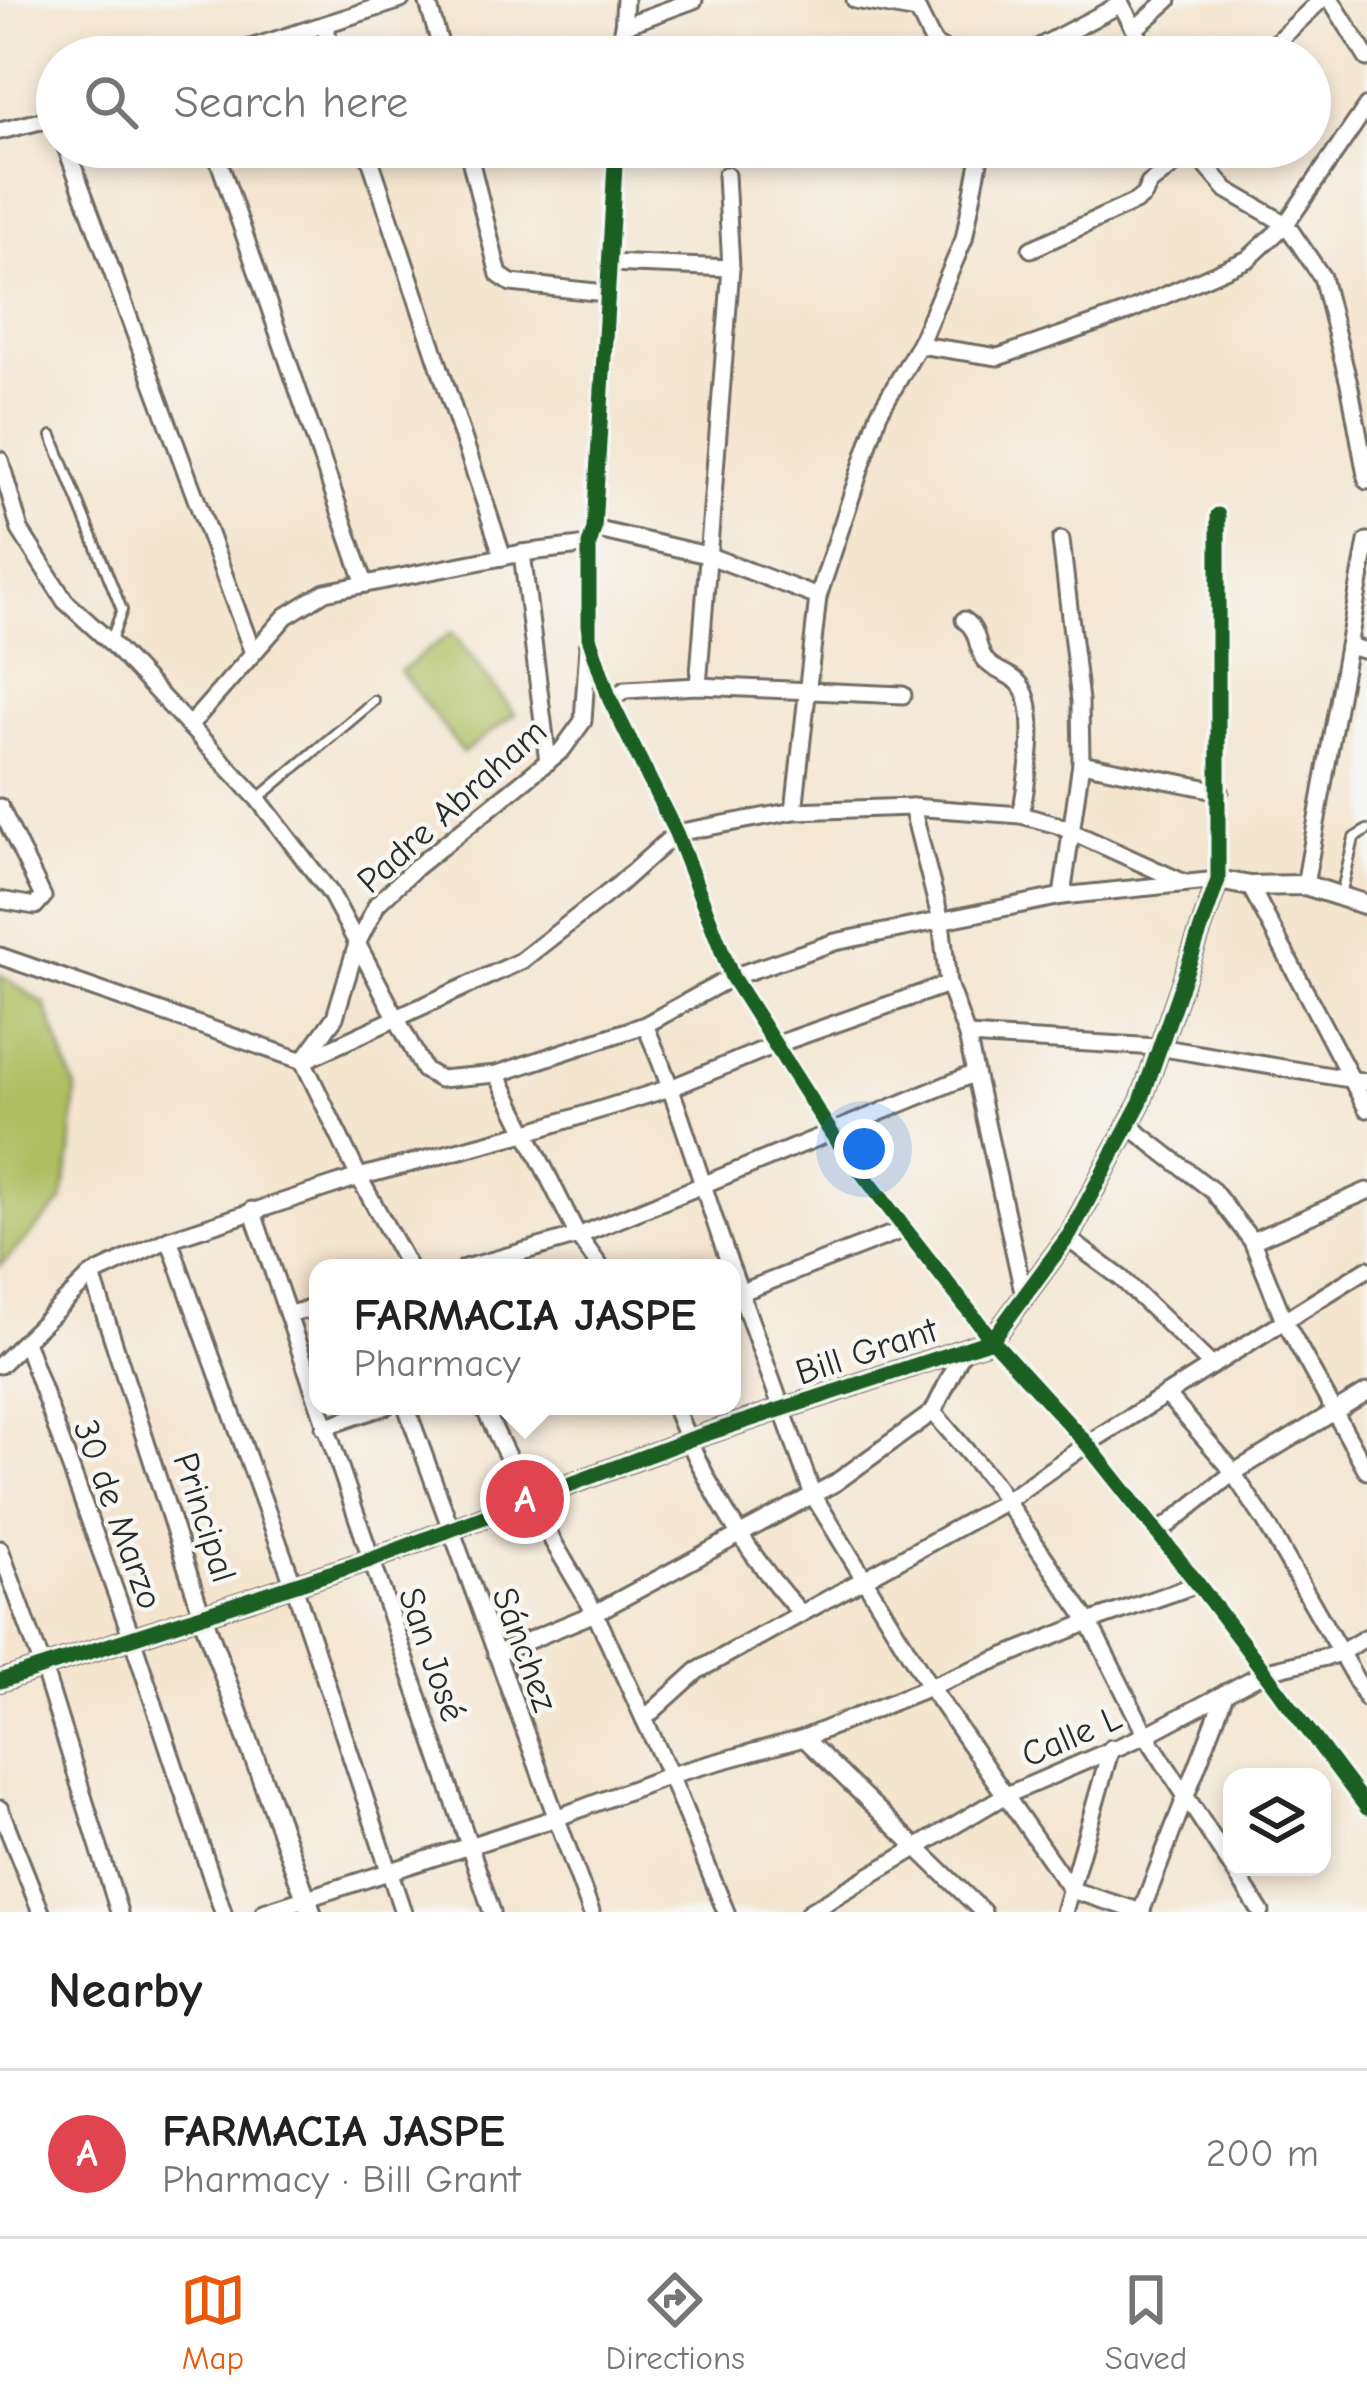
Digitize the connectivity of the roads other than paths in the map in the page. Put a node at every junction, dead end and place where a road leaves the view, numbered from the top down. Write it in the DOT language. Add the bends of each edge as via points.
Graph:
graph roads {
  1 [pos="401,0"];
  2 [pos="428,0"];
  3 [pos="625,0"];
  4 [pos="694,0"];
  5 [pos="855,0"];
  6 [pos="1168,0"];
  7 [pos="1321,0"];
  8 [pos="1331,0"];
  9 [pos="1120,2"];
  10 [pos="325,25"];
  11 [pos="623,26"];
  12 [pos="1136,28"];
  13 [pos="289,36"];
  14 [pos="328,36"];
  15 [pos="437,36"];
  16 [pos="623,36"];
  17 [pos="930,36"];
  18 [pos="1059,36"];
  19 [pos="1140,36"];
  20 [pos="1283,36"];
  21 [pos="1367,58"];
  22 [pos="1367,106"];
  23 [pos="36,123"];
  24 [pos="0,131"];
  25 [pos="1331,158"];
  26 [pos="74,168"];
  27 [pos="221,168"];
  28 [pos="373,168"];
  29 [pos="472,168"];
  30 [pos="615,168"];
  31 [pos="978,168"];
  32 [pos="1168,168"];
  33 [pos="1208,168"];
  34 [pos="1324,168"];
  35 [pos="726,175"];
  36 [pos="1286,224"];
  37 [pos="1031,249"];
  38 [pos="609,263"];
  39 [pos="731,268"];
  40 [pos="605,293"];
  41 [pos="919,345"];
  42 [pos="1367,379"];
  43 [pos="1350,388"];
  44 [pos="52,436"];
  45 [pos="0,460"];
  46 [pos="1367,481"];
  47 [pos="1218,514"];
  48 [pos="591,537"];
  49 [pos="1061,540"];
  50 [pos="1367,541"];
  51 [pos="521,553"];
  52 [pos="707,555"];
  53 [pos="503,557"];
  54 [pos="1364,582"];
  55 [pos="365,584"];
  56 [pos="818,598"];
  57 [pos="964,620"];
  58 [pos="589,637"];
  59 [pos="110,642"];
  60 [pos="1348,646"];
  61 [pos="1367,651"];
  62 [pos="253,653"];
  63 [pos="698,686"];
  64 [pos="805,694"];
  65 [pos="903,695"];
  66 [pos="610,700"];
  67 [pos="374,701"];
  68 [pos="190,726"];
  69 [pos="548,762"];
  70 [pos="1081,763"];
  71 [pos="1220,791"];
  72 [pos="258,799"];
  73 [pos="0,807"];
  74 [pos="912,807"];
  75 [pos="794,811"];
  76 [pos="1021,815"];
  77 [pos="1367,830"];
  78 [pos="1070,831"];
  79 [pos="676,833"];
  80 [pos="1218,880"];
  81 [pos="1187,884"];
  82 [pos="1305,885"];
  83 [pos="1250,886"];
  84 [pos="1062,896"];
  85 [pos="1340,896"];
  86 [pos="0,900"];
  87 [pos="1367,905"];
  88 [pos="940,921"];
  89 [pos="358,944"];
  90 [pos="0,956"];
  91 [pos="732,977"];
  92 [pos="949,984"];
  93 [pos="398,1019"];
  94 [pos="645,1025"];
  95 [pos="967,1036"];
  96 [pos="775,1046"];
  97 [pos="1158,1048"];
  98 [pos="303,1061"];
  99 [pos="497,1074"];
  100 [pos="974,1074"];
  101 [pos="1359,1082"];
  102 [pos="673,1088"];
  103 [pos="1367,1109"];
  104 [pos="1128,1125"];
  105 [pos="525,1133"];
  106 [pos="832,1134"];
  107 [pos="359,1178"];
  108 [pos="702,1187"];
  109 [pos="1367,1191"];
  110 [pos="252,1210"];
  111 [pos="904,1229"];
  112 [pos="578,1236"];
  113 [pos="1067,1238"];
  114 [pos="170,1239"];
  115 [pos="1252,1241"];
  116 [pos="404,1259"];
  117 [pos="497,1259"];
  118 [pos="595,1259"];
  119 [pos="728,1259"];
  120 [pos="1367,1269"];
  121 [pos="92,1274"];
  122 [pos="741,1292"];
  123 [pos="1024,1296"];
  124 [pos="741,1307"];
  125 [pos="309,1308"];
  126 [pos="288,1314"];
  127 [pos="1284,1320"];
  128 [pos="992,1340"];
  129 [pos="25,1341"];
  130 [pos="964,1349"];
  131 [pos="0,1365"];
  132 [pos="1212,1366"];
  133 [pos="309,1378"];
  134 [pos="1367,1393"];
  135 [pos="1167,1395"];
  136 [pos="782,1410"];
  137 [pos="933,1412"];
  138 [pos="1335,1412"];
  139 [pos="321,1415"];
  140 [pos="360,1415"];
  141 [pos="409,1415"];
  142 [pos="487,1415"];
  143 [pos="678,1415"];
  144 [pos="325,1427"];
  145 [pos="688,1440"];
  146 [pos="1087,1444"];
  147 [pos="1367,1472"];
  148 [pos="1233,1473"];
  149 [pos="813,1495"];
  150 [pos="528,1499"];
  151 [pos="1006,1501"];
  152 [pos="449,1529"];
  153 [pos="1158,1533"];
  154 [pos="740,1536"];
  155 [pos="0,1550"];
  156 [pos="370,1560"];
  157 [pos="862,1576"];
  158 [pos="1198,1584"];
  159 [pos="294,1586"];
  160 [pos="800,1612"];
  161 [pos="595,1613"];
  162 [pos="202,1615"];
  163 [pos="1089,1622"];
  164 [pos="1367,1637"];
  165 [pos="132,1638"];
  166 [pos="496,1654"];
  167 [pos="1338,1654"];
  168 [pos="43,1667"];
  169 [pos="1267,1671"];
  170 [pos="0,1681"];
  171 [pos="930,1687"];
  172 [pos="1226,1692"];
  173 [pos="1367,1699"];
  174 [pos="644,1719"];
  175 [pos="1146,1735"];
  176 [pos="804,1738"];
  177 [pos="1112,1748"];
  178 [pos="670,1775"];
  179 [pos="1184,1794"];
  180 [pos="1002,1797"];
  181 [pos="1367,1808"];
  182 [pos="0,1809"];
  183 [pos="556,1818"];
  184 [pos="467,1845"];
  185 [pos="917,1849"];
  186 [pos="388,1873"];
  187 [pos="1071,1890"];
  188 [pos="308,1905"];
  189 [pos="40,1912"];
  190 [pos="119,1912"];
  191 [pos="224,1912"];
  192 [pos="264,1912"];
  193 [pos="403,1912"];
  194 [pos="492,1912"];
  195 [pos="591,1912"];
  196 [pos="726,1912"];
  197 [pos="809,1912"];
  198 [pos="983,1912"];
  199 [pos="1064,1912"];
  200 [pos="1141,1912"];
  201 [pos="1261,1912"];
  1 -- 10 [label="street"];
  2 -- 15 [label="street"];
  3 -- 11 [label="street"];
  4 -- 11 [label="street"];
  5 -- 17 [label="street" via="918,11"];
  6 -- 12 [label="street"];
  7 -- 20 [label="street"];
  8 -- 21 [label="street"];
  9 -- 12 [label="street"];
  9 -- 18 [label="street"];
  10 -- 13 [label="street"];
  10 -- 14 [label="street"];
  11 -- 16 [label="street"];
  12 -- 19 [label="street"];
  22 -- 25 [label="street"];
  23 -- 24 [label="street"];
  26 -- 62 [label="street"];
  27 -- 55 [label="street"];
  28 -- 53 [label="street"];
  29 -- 40 [label="street" via="500,275 511,283"];
  30 -- 38 [label="street"];
  31 -- 41 [label="street" via="964,239"];
  32 -- 37 [label="street" via="1135,202"];
  33 -- 36 [label="street" via="1227,190"];
  34 -- 36 [label="street"];
  35 -- 39 [label="street"];
  36 -- 41 [label="street" via="1248,259 998,357"];
  36 -- 43 [label="street" via="1322,277"];
  38 -- 39 [label="street"];
  38 -- 40 [label="street"];
  39 -- 52 [label="street"];
  40 -- 48 [label="street"];
  41 -- 56 [label="street" via="879,413"];
  42 -- 43 [label="street"];
  43 -- 46 [label="street"];
  44 -- 59 [label="lane" via="120,601"];
  45 -- 59 [label="street" via="20,530 65,601"];
  47 -- 71 [label="street"];
  48 -- 51 [label="street"];
  48 -- 52 [label="street"];
  48 -- 58 [label="street"];
  49 -- 70 [label="street"];
  50 -- 54 [label="street"];
  51 -- 53 [label="street"];
  51 -- 69 [label="street"];
  52 -- 56 [label="street"];
  52 -- 63 [label="street"];
  53 -- 55 [label="street"];
  54 -- 60 [label="street"];
  55 -- 62 [label="street" via="305,604"];
  56 -- 64 [label="street"];
  57 -- 76 [label="street" via="987,662 1028,697"];
  58 -- 66 [label="street"];
  58 -- 69 [label="street, Padre Abraham" via="583,721"];
  59 -- 68 [label="street"];
  60 -- 61 [label="street"];
  60 -- 82 [label="street"];
  62 -- 68 [label="street"];
  63 -- 64 [label="street"];
  63 -- 66 [label="street" via="626,690"];
  64 -- 65 [label="street"];
  64 -- 75 [label="street"];
  66 -- 79 [label="street"];
  67 -- 72 [label="lane"];
  68 -- 72 [label="street"];
  69 -- 89 [label="street, Padre Abraham" via="377,904"];
  70 -- 71 [label="street"];
  70 -- 78 [label="street"];
  71 -- 80 [label="street"];
  72 -- 89 [label="street" via="331,894"];
  73 -- 86 [label="street" via="44,897 35,906"];
  74 -- 75 [label="street"];
  74 -- 76 [label="street"];
  74 -- 88 [label="street"];
  75 -- 79 [label="street"];
  76 -- 78 [label="street"];
  77 -- 85 [label="lane" via="1354,838"];
  78 -- 81 [label="street"];
  78 -- 84 [label="street"];
  79 -- 91 [label="street"];
  79 -- 93 [label="street" via="521,961"];
  80 -- 81 [label="street"];
  80 -- 83 [label="street"];
  80 -- 97 [label="street, Bill Grant"];
  81 -- 84 [label="street"];
  82 -- 83 [label="street"];
  82 -- 85 [label="street"];
  83 -- 101 [label="street"];
  84 -- 88 [label="street"];
  85 -- 87 [label="street"];
  88 -- 91 [label="street" via="835,942"];
  88 -- 92 [label="street"];
  89 -- 93 [label="street"];
  89 -- 98 [label="street, Padre Abraham" via="335,1017"];
  90 -- 98 [label="street"];
  91 -- 94 [label="street"];
  91 -- 96 [label="street"];
  92 -- 95 [label="street"];
  92 -- 96 [label="street"];
  93 -- 98 [label="street"];
  93 -- 99 [label="street" via="432,1078"];
  94 -- 99 [label="street"];
  94 -- 102 [label="street"];
  95 -- 97 [label="street"];
  95 -- 100 [label="street"];
  96 -- 102 [label="street"];
  96 -- 106 [label="street"];
  97 -- 101 [label="street"];
  97 -- 104 [label="street, Bill Grant"];
  98 -- 107 [label="street"];
  99 -- 105 [label="street"];
  100 -- 106 [label="street"];
  100 -- 123 [label="street"];
  101 -- 103 [label="street"];
  102 -- 105 [label="street"];
  102 -- 108 [label="street"];
  104 -- 113 [label="street, Bill Grant"];
  104 -- 115 [label="street" via="1213,1191"];
  105 -- 107 [label="street"];
  105 -- 112 [label="street"];
  106 -- 108 [label="street"];
  106 -- 111 [label="street"];
  107 -- 110 [label="street"];
  107 -- 116 [label="street"];
  108 -- 112 [label="street"];
  108 -- 119 [label="street"];
  109 -- 115 [label="street"];
  110 -- 114 [label="street"];
  110 -- 126 [label="street, San José"];
  111 -- 122 [label="street"];
  111 -- 128 [label="street"];
  112 -- 117 [label="street"];
  112 -- 118 [label="street"];
  113 -- 123 [label="street, Bill Grant"];
  113 -- 132 [label="street" via="1121,1277"];
  114 -- 121 [label="street"];
  114 -- 159 [label="street"];
  115 -- 127 [label="street"];
  120 -- 127 [label="street"];
  121 -- 129 [label="street"];
  121 -- 162 [label="street, Principal"];
  123 -- 128 [label="street, Bill Grant"];
  124 -- 136 [label="street"];
  125 -- 126 [label="street"];
  126 -- 133 [label="street, San José"];
  127 -- 132 [label="street"];
  127 -- 138 [label="street"];
  128 -- 130 [label="street, Bill Grant"];
  128 -- 146 [label="street"];
  129 -- 131 [label="street"];
  129 -- 165 [label="street, 30 de Marzo"];
  130 -- 136 [label="street, Bill Grant"];
  130 -- 137 [label="street"];
  132 -- 135 [label="street"];
  134 -- 138 [label="street"];
  135 -- 146 [label="street"];
  135 -- 148 [label="street"];
  136 -- 145 [label="street, Bill Grant"];
  136 -- 149 [label="street"];
  137 -- 149 [label="street"];
  137 -- 151 [label="street"];
  138 -- 147 [label="street"];
  138 -- 148 [label="street"];
  139 -- 144 [label="street, San José"];
  140 -- 144 [label="street"];
  141 -- 152 [label="street, Sánchez"];
  142 -- 150 [label="street"];
  143 -- 145 [label="street"];
  144 -- 156 [label="street, San José"];
  145 -- 150 [label="street, Bill Grant"];
  145 -- 154 [label="street"];
  146 -- 151 [label="street"];
  146 -- 153 [label="street"];
  148 -- 153 [label="street"];
  148 -- 167 [label="street"];
  149 -- 154 [label="street"];
  149 -- 157 [label="street"];
  150 -- 152 [label="street, Bill Grant"];
  150 -- 161 [label="street"];
  151 -- 157 [label="street"];
  151 -- 163 [label="street"];
  152 -- 156 [label="street, Bill Grant"];
  152 -- 166 [label="street, Sánchez"];
  153 -- 158 [label="street"];
  154 -- 160 [label="street"];
  154 -- 161 [label="street"];
  155 -- 168 [label="street"];
  156 -- 159 [label="street, Bill Grant"];
  156 -- 184 [label="street, San José"];
  157 -- 160 [label="street"];
  157 -- 171 [label="street"];
  158 -- 163 [label="street"];
  158 -- 169 [label="street"];
  159 -- 162 [label="street, Bill Grant"];
  159 -- 186 [label="street"];
  160 -- 174 [label="street" via="697,1671"];
  161 -- 166 [label="street"];
  161 -- 174 [label="street"];
  162 -- 165 [label="street, Bill Grant"];
  162 -- 188 [label="street, Principal"];
  163 -- 171 [label="street"];
  163 -- 175 [label="street"];
  164 -- 167 [label="street, Calle L"];
  165 -- 168 [label="street, Bill Grant"];
  165 -- 191 [label="street, 30 de Marzo"];
  166 -- 183 [label="street, Sánchez"];
  167 -- 169 [label="street, Calle L"];
  167 -- 173 [label="street"];
  168 -- 170 [label="street, Bill Grant"];
  168 -- 190 [label="street"];
  169 -- 172 [label="street, Calle L"];
  169 -- 181 [label="street"];
  171 -- 176 [label="street"];
  171 -- 180 [label="street"];
  172 -- 175 [label="street, Calle L"];
  172 -- 179 [label="street"];
  174 -- 178 [label="street"];
  175 -- 177 [label="street, Calle L"];
  175 -- 179 [label="street"];
  176 -- 178 [label="street"];
  176 -- 185 [label="street"];
  177 -- 180 [label="street, Calle L"];
  177 -- 187 [label="street"];
  178 -- 183 [label="street"];
  178 -- 196 [label="street"];
  179 -- 200 [label="street"];
  179 -- 201 [label="street"];
  180 -- 185 [label="street, Calle L"];
  180 -- 187 [label="street"];
  182 -- 189 [label="street"];
  183 -- 184 [label="street"];
  183 -- 195 [label="street, Sánchez"];
  184 -- 186 [label="street"];
  184 -- 194 [label="street, San José"];
  185 -- 197 [label="street, Calle L"];
  185 -- 198 [label="street"];
  186 -- 188 [label="street"];
  186 -- 193 [label="street"];
  187 -- 199 [label="street"];
  187 -- 200 [label="street"];
  188 -- 192 [label="street"];
}
